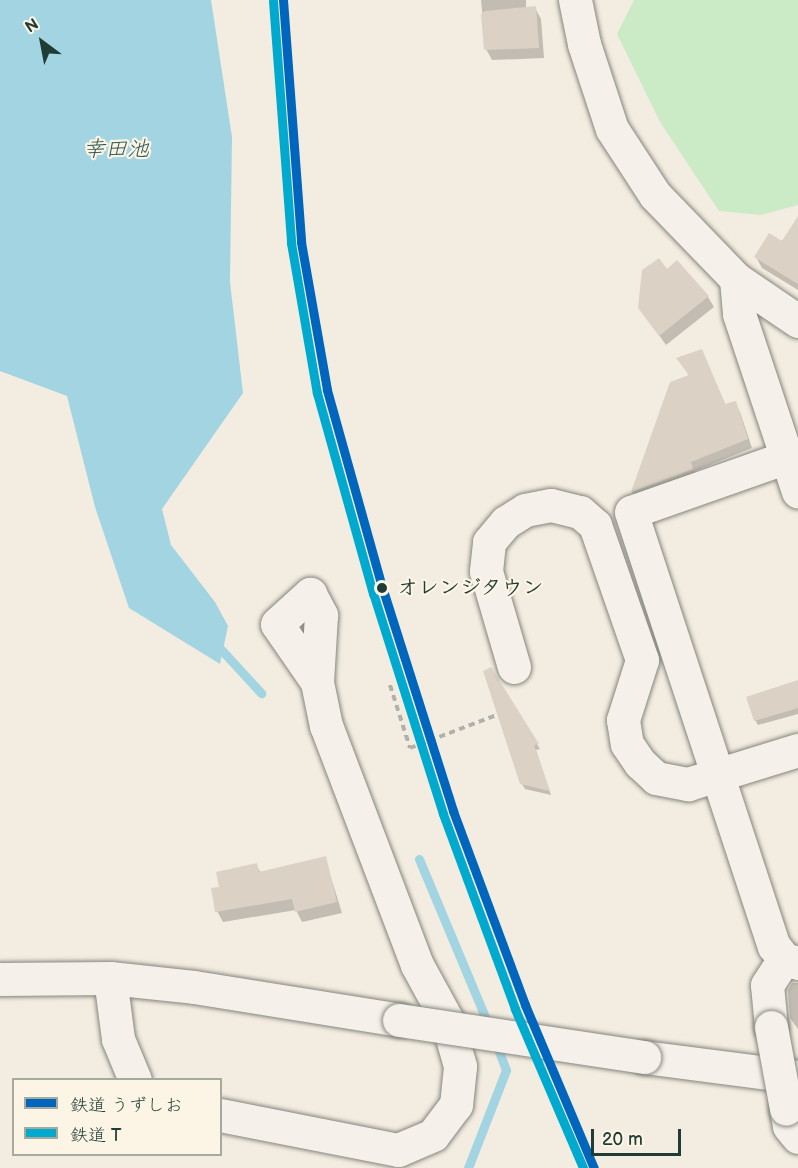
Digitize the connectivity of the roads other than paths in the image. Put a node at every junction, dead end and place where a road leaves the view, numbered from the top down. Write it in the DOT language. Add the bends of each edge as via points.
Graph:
graph roads {
  1 [pos="575,0"];
  2 [pos="736,279"];
  3 [pos="798,321"];
  4 [pos="787,457"];
  5 [pos="798,491"];
  6 [pos="514,667"];
  7 [pos="316,682"];
  8 [pos="798,750"];
  9 [pos="720,776"];
  10 [pos="791,961"];
  11 [pos="110,978"];
  12 [pos="0,979"];
  13 [pos="798,1077"];
  14 [pos="134,1078"];
  15 [pos="222,1115"];
  16 [pos="792,1123"];
  1 -- 2 [label="street" via="584,44 612,129 655,195"];
  2 -- 3 [label="street"];
  2 -- 4 [label="street" via="739,314"];
  4 -- 5 [label="street"];
  4 -- 9 [label="street" via="631,512"];
  6 -- 9 [label="street" via="486,571 489,542 506,522 525,510 551,506 580,512 595,525 642,660 623,720 627,744 656,778 688,784"];
  7 -- 15 [label="street" via="326,726 417,965 447,1020 460,1066 456,1105 433,1135 398,1150"];
  8 -- 9 [label="street"];
  9 -- 10 [label="street" via="774,945"];
  10 -- 16 [label="street, bridge" via="767,985 771,1027"];
  11 -- 12 [label="street"];
  11 -- 13 [label="street, bridge" via="194,987"];
  11 -- 14 [label="street" via="118,1039"];
}
